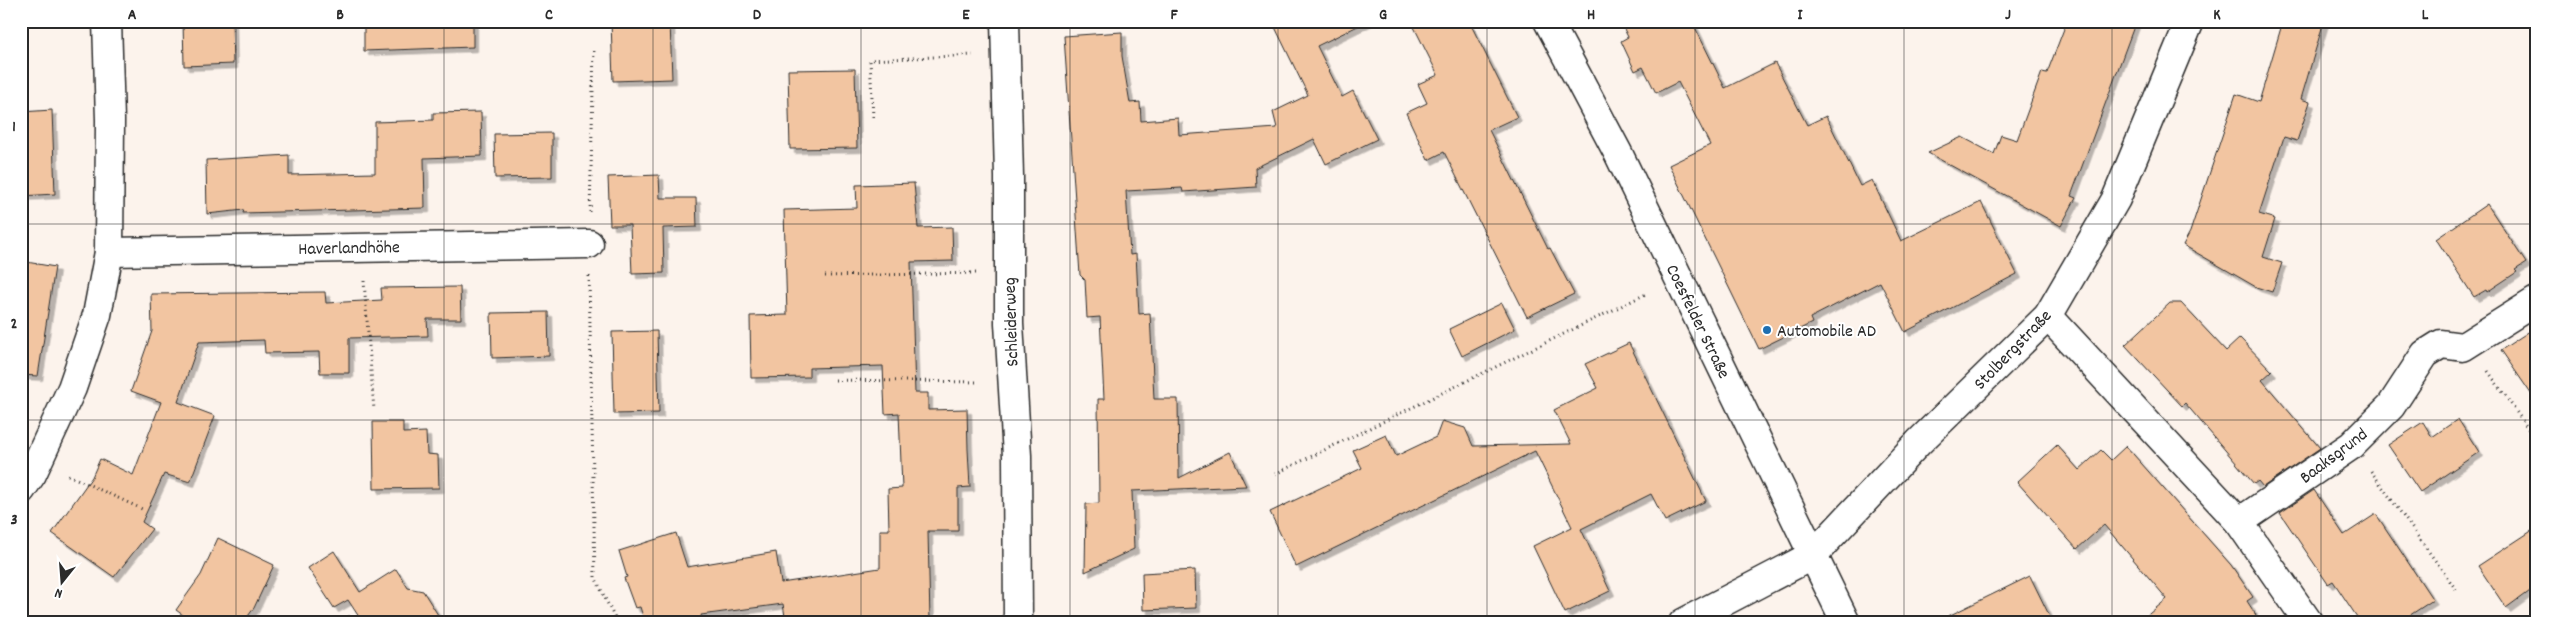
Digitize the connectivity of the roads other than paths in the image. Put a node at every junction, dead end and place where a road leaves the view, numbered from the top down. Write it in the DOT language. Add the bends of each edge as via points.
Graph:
graph roads {
  1 [pos="107,21"];
  2 [pos="1005,21"];
  3 [pos="1548,21"];
  4 [pos="2190,21"];
  5 [pos="589,244"];
  6 [pos="109,252"];
  7 [pos="2536,301"];
  8 [pos="2048,316"];
  9 [pos="21,490"];
  10 [pos="2239,522"];
  11 [pos="1813,555"];
  12 [pos="1018,623"];
  13 [pos="1683,623"];
  14 [pos="1846,623"];
  15 [pos="2309,623"];
  1 -- 6 [label="street"];
  2 -- 12 [label="street, Schleiderweg" via="1012,382 1017,456"];
  3 -- 11 [label="street, Coesfelder Straße" via="1618,154"];
  4 -- 8 [label="street, Stolbergstraße" via="2116,200"];
  5 -- 6 [label="street, Haverlandhöhe"];
  6 -- 9 [label="street" via="97,315 72,388 38,462"];
  7 -- 10 [label="street, Baaksgrund" via="2463,347 2441,344 2425,354 2391,406 2352,445"];
  8 -- 10 [label="street"];
  8 -- 11 [label="street, Stolbergstraße" via="1919,442"];
  10 -- 15 [label="street"];
  11 -- 13 [label="street, Stolbergstraße"];
  11 -- 14 [label="street, Coesfelder Straße"];
}
